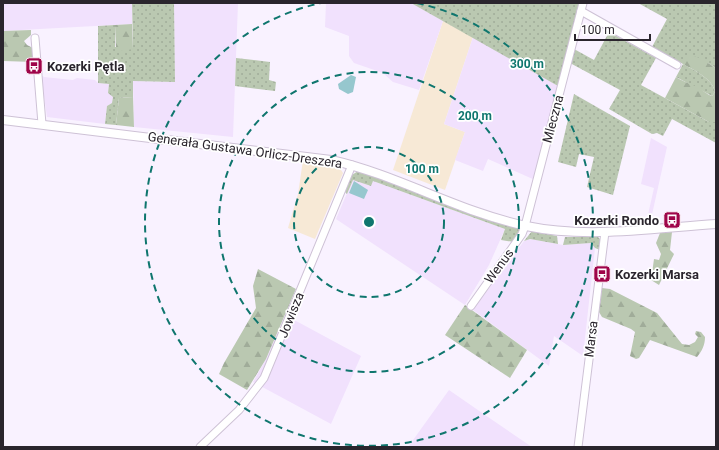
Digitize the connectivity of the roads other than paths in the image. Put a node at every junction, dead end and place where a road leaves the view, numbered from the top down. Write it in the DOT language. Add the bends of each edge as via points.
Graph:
graph roads {
  1 [pos="584,3"];
  2 [pos="581,11"];
  3 [pos="35,38"];
  4 [pos="677,65"];
  5 [pos="3,120"];
  6 [pos="42,124"];
  7 [pos="352,165"];
  8 [pos="716,224"];
  9 [pos="525,226"];
  10 [pos="605,232"];
  11 [pos="471,306"];
  12 [pos="200,447"];
  13 [pos="578,447"];
  1 -- 2 [label="street, Mleczna"];
  2 -- 4 [label="street"];
  2 -- 9 [label="street, Mleczna"];
  3 -- 6 [label="street"];
  5 -- 6 [label="main road, Generała Gustawa Orlicz-Dreszera"];
  6 -- 7 [label="main road, Generała Gustawa Orlicz-Dreszera" via="304,156"];
  7 -- 9 [label="main road, Generała Gustawa Orlicz-Dreszera"];
  7 -- 12 [label="street, Jowisza" via="264,378 239,410"];
  8 -- 10 [label="main road, Generała Gustawa Orlicz-Dreszera"];
  9 -- 10 [label="main road, Generała Gustawa Orlicz-Dreszera" via="562,232"];
  9 -- 11 [label="street, Wenus"];
  10 -- 13 [label="street, Marsa"];
}
